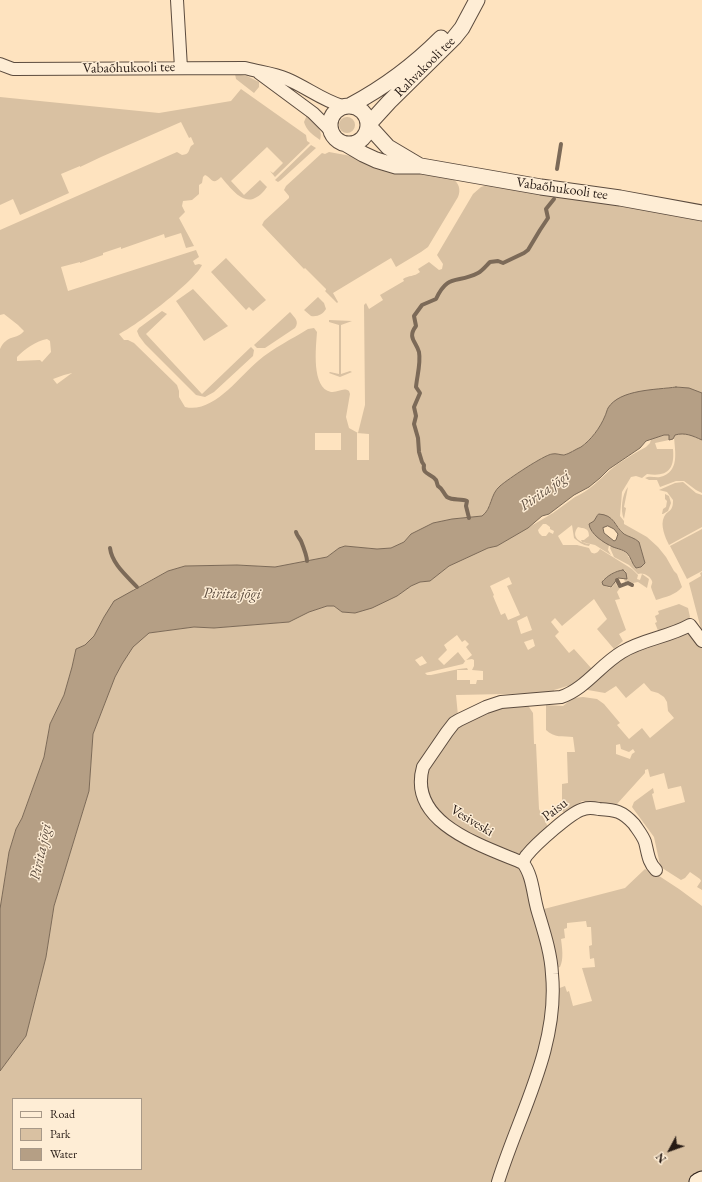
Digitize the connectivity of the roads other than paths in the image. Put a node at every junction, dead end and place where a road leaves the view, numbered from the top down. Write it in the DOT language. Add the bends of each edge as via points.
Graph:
graph roads {
  1 [pos="177,0"];
  2 [pos="476,2"];
  3 [pos="0,64"];
  4 [pos="180,68"];
  5 [pos="258,72"];
  6 [pos="346,106"];
  7 [pos="368,125"];
  8 [pos="330,130"];
  9 [pos="346,144"];
  10 [pos="421,166"];
  11 [pos="702,213"];
  12 [pos="702,641"];
  13 [pos="522,863"];
  14 [pos="656,870"];
  15 [pos="702,1180"];
  16 [pos="498,1182"];
  17 [pos="698,1182"];
  1 -- 4 [label="street"];
  2 -- 6 [label="street, Rahvakooli tee" via="429,50 383,85"];
  2 -- 7 [label="street, Rahvakooli tee" via="454,38"];
  3 -- 4 [label="street, Vabaõhukooli tee" via="13,69"];
  4 -- 5 [label="street, Vabaõhukooli tee" via="245,68"];
  5 -- 6 [label="street, Vabaõhukooli tee" via="288,79 330,102"];
  5 -- 8 [label="street, Vabaõhukooli tee" via="313,113"];
  6 -- 7 [label="street" via="361,110"];
  6 -- 8 [label="street" via="338,108 331,116"];
  7 -- 9 [label="street" via="364,137 352,144"];
  7 -- 10 [label="street, Vabaõhukooli tee" via="388,147"];
  8 -- 9 [label="street" via="336,139"];
  9 -- 10 [label="street, Vabaõhukooli tee" via="363,154 396,166"];
  10 -- 11 [label="street, Vabaõhukooli tee"];
  12 -- 13 [label="street, Vesiveski" via="690,625 623,651 567,695 501,702 454,723 423,767 420,784 424,800 439,819 468,840"];
  13 -- 14 [label="street, Paisu" via="532,849 553,830 577,811 591,808 622,813 635,826 644,841 650,862"];
  13 -- 16 [label="street" via="529,872 550,955 552,1011 539,1066"];
  15 -- 17 [label="main road"];
}
